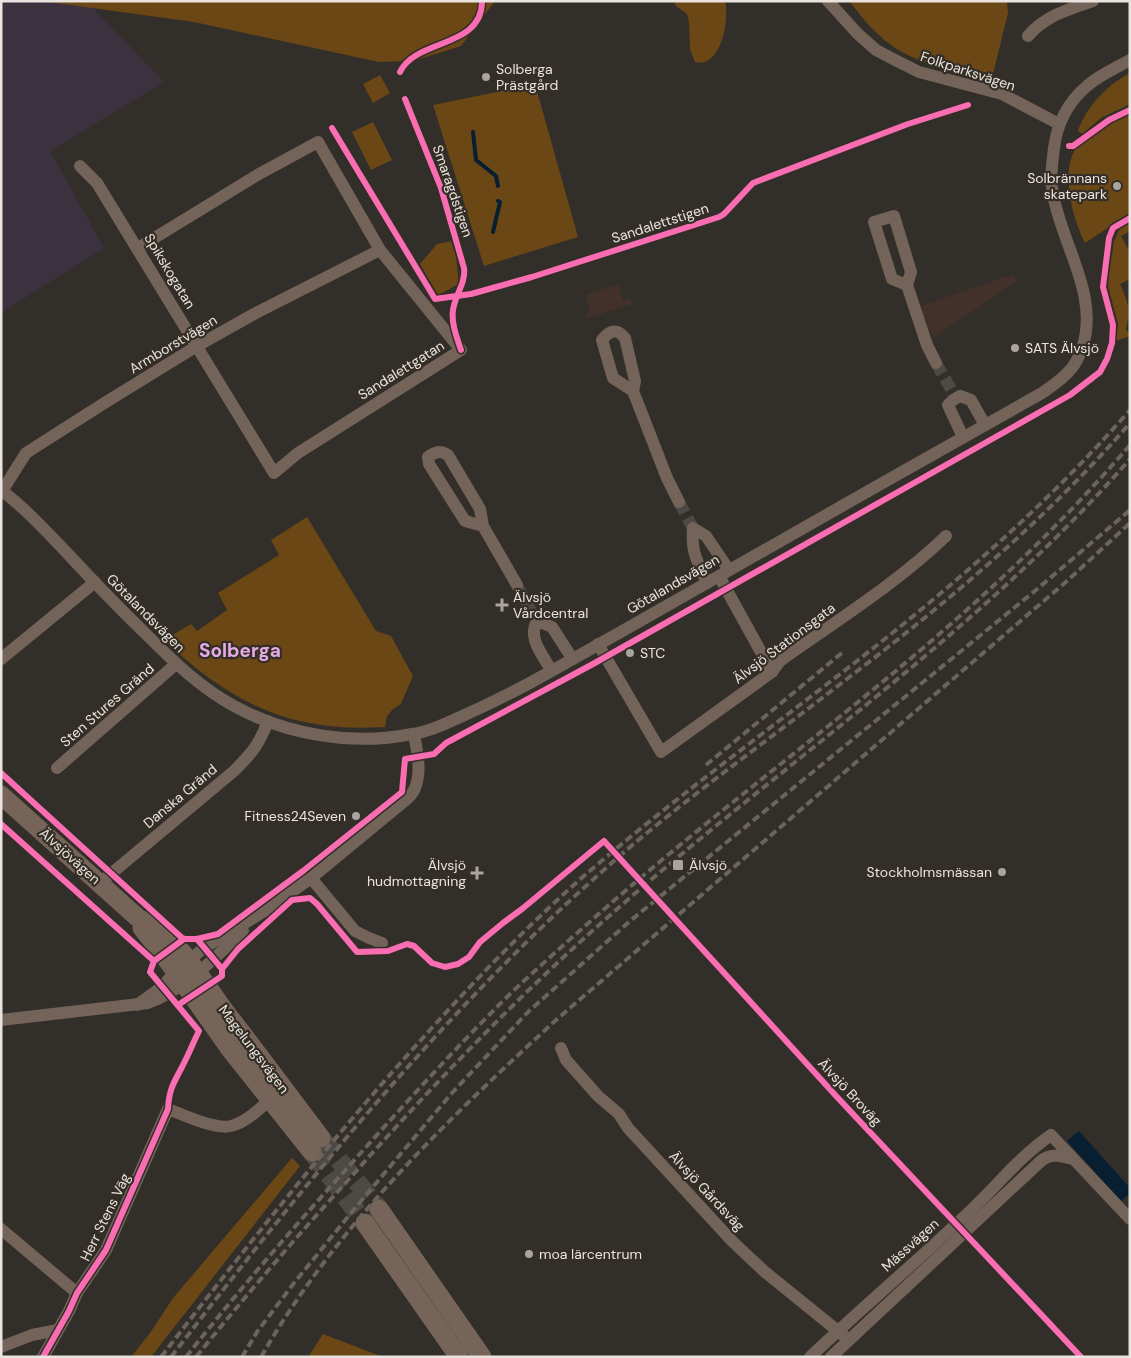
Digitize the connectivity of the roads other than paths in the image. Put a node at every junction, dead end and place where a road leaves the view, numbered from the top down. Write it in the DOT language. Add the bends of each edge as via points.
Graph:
graph roads {
  1 [pos="828,1"];
  2 [pos="1093,1"];
  3 [pos="1028,36"];
  4 [pos="1130,60"];
  5 [pos="1059,124"];
  6 [pos="80,166"];
  7 [pos="138,248"];
  8 [pos="380,250"];
  9 [pos="907,285"];
  10 [pos="197,346"];
  11 [pos="936,363"];
  12 [pos="633,391"];
  13 [pos="985,425"];
  14 [pos="963,438"];
  15 [pos="274,473"];
  16 [pos="1,490"];
  17 [pos="679,502"];
  18 [pos="483,526"];
  19 [pos="946,536"];
  20 [pos="724,573"];
  21 [pos="94,582"];
  22 [pos="707,583"];
  23 [pos="517,585"];
  24 [pos="598,644"];
  25 [pos="572,658"];
  26 [pos="1,659"];
  27 [pos="176,664"];
  28 [pos="551,670"];
  29 [pos="772,672"];
  30 [pos="268,722"];
  31 [pos="414,734"];
  32 [pos="57,768"];
  33 [pos="4,802"];
  34 [pos="311,878"];
  35 [pos="100,883"];
  36 [pos="382,942"];
  37 [pos="187,972"];
  38 [pos="1,1020"];
  39 [pos="561,1048"];
  40 [pos="269,1100"];
  41 [pos="1073,1159"];
  42 [pos="379,1209"];
  43 [pos="1130,1218"];
  44 [pos="365,1223"];
  45 [pos="1,1228"];
  46 [pos="77,1293"];
  47 [pos="58,1330"];
  48 [pos="838,1331"];
  49 [pos="849,1340"];
  50 [pos="1,1347"];
  51 [pos="43,1357"];
  52 [pos="459,1357"];
  53 [pos="482,1357"];
  54 [pos="810,1357"];
  55 [pos="831,1357"];
  1 -- 5 [label="street, Folkparksvägen" via="876,50 919,72 1002,94"];
  2 -- 3 [label="street" via="1052,16 1037,25"];
  4 -- 5 [label="street, Götalandsvägen" via="1087,86"];
  5 -- 13 [label="street, Götalandsvägen" via="1054,143 1053,195 1081,280 1087,308 1086,336 1080,354 1063,378"];
  6 -- 7 [label="street, Spikskogatan" via="97,182"];
  7 -- 8 [label="street, Sandalettgatan" via="318,142"];
  7 -- 10 [label="street, Spikskogatan"];
  8 -- 10 [label="street, Armborstvägen"];
  8 -- 15 [label="street, Sandalettgatan" via="461,350 298,453"];
  9 -- 9 [label="street" via="912,272 894,216 874,222 892,279"];
  9 -- 11 [label="street"];
  10 -- 15 [label="street, Spikskogatan"];
  10 -- 16 [label="street, Armborstvägen" via="26,452"];
  12 -- 17 [label="street"];
  13 -- 14 [label="street, Götalandsvägen"];
  13 -- 14 [label="street" via="971,400 954,394 948,405"];
  14 -- 20 [label="street, Götalandsvägen"];
  16 -- 21 [label="street, Götalandsvägen" via="26,509"];
  18 -- 18 [label="street" via="480,510 448,455 442,452 428,457 429,464 465,521"];
  18 -- 23 [label="street"];
  19 -- 29 [label="street, Älvsjö Stationsgata" via="886,586 780,661"];
  20 -- 22 [label="street, Götalandsvägen"];
  20 -- 22 [label="street" via="706,536 693,528 693,552"];
  20 -- 29 [label="street"];
  21 -- 26 [label="street"];
  21 -- 27 [label="street, Götalandsvägen"];
  22 -- 24 [label="street, Götalandsvägen"];
  24 -- 25 [label="street, Götalandsvägen"];
  24 -- 29 [label="street, Älvsjö Stationsgata" via="661,752"];
  25 -- 28 [label="street, Götalandsvägen"];
  25 -- 28 [label="street" via="552,627 534,616 534,638"];
  27 -- 30 [label="street, Götalandsvägen" via="213,694"];
  27 -- 32 [label="street, Sten Stures Gränd"];
  28 -- 31 [label="street, Götalandsvägen" via="496,701 441,726"];
  30 -- 31 [label="street, Götalandsvägen" via="316,735 352,738"];
  30 -- 35 [label="street, Danska Gränd" via="252,753 234,771"];
  31 -- 34 [label="street" via="418,778 408,798"];
  33 -- 35 [label="main road, Älvsjövägen"];
  34 -- 36 [label="street" via="355,931"];
  34 -- 37 [label="street"];
  35 -- 37 [label="main road, Älvsjövägen" via="138,918 143,931 163,954"];
  37 -- 38 [label="street" via="159,999 137,1005"];
  37 -- 40 [label="main road, Magelungsvägen" via="230,1049"];
  37 -- 40 [label="main road, Magelungsvägen" via="214,997 316,1145"];
  39 -- 48 [label="street, Älvsjö Gårdsväg" via="566,1060 589,1086 619,1114 628,1128 732,1241"];
  40 -- 46 [label="street, Herr Stens Väg" via="231,1126 218,1126 168,1109 106,1250"];
  41 -- 43 [label="street"];
  41 -- 48 [label="street, Mässvägen" via="1051,1136 1032,1149 968,1213"];
  41 -- 49 [label="street, Mässvägen" via="1054,1155 1042,1160"];
  42 -- 53 [label="main road"];
  44 -- 52 [label="main road"];
  45 -- 46 [label="street"];
  46 -- 47 [label="street, Herr Stens Väg"];
  47 -- 50 [label="street" via="32,1334"];
  47 -- 51 [label="street, Herr Stens Väg"];
  48 -- 49 [label="street, Älvsjö Gårdsväg"];
  48 -- 54 [label="street, Mässvägen"];
  49 -- 55 [label="street, Mässvägen"];
}
